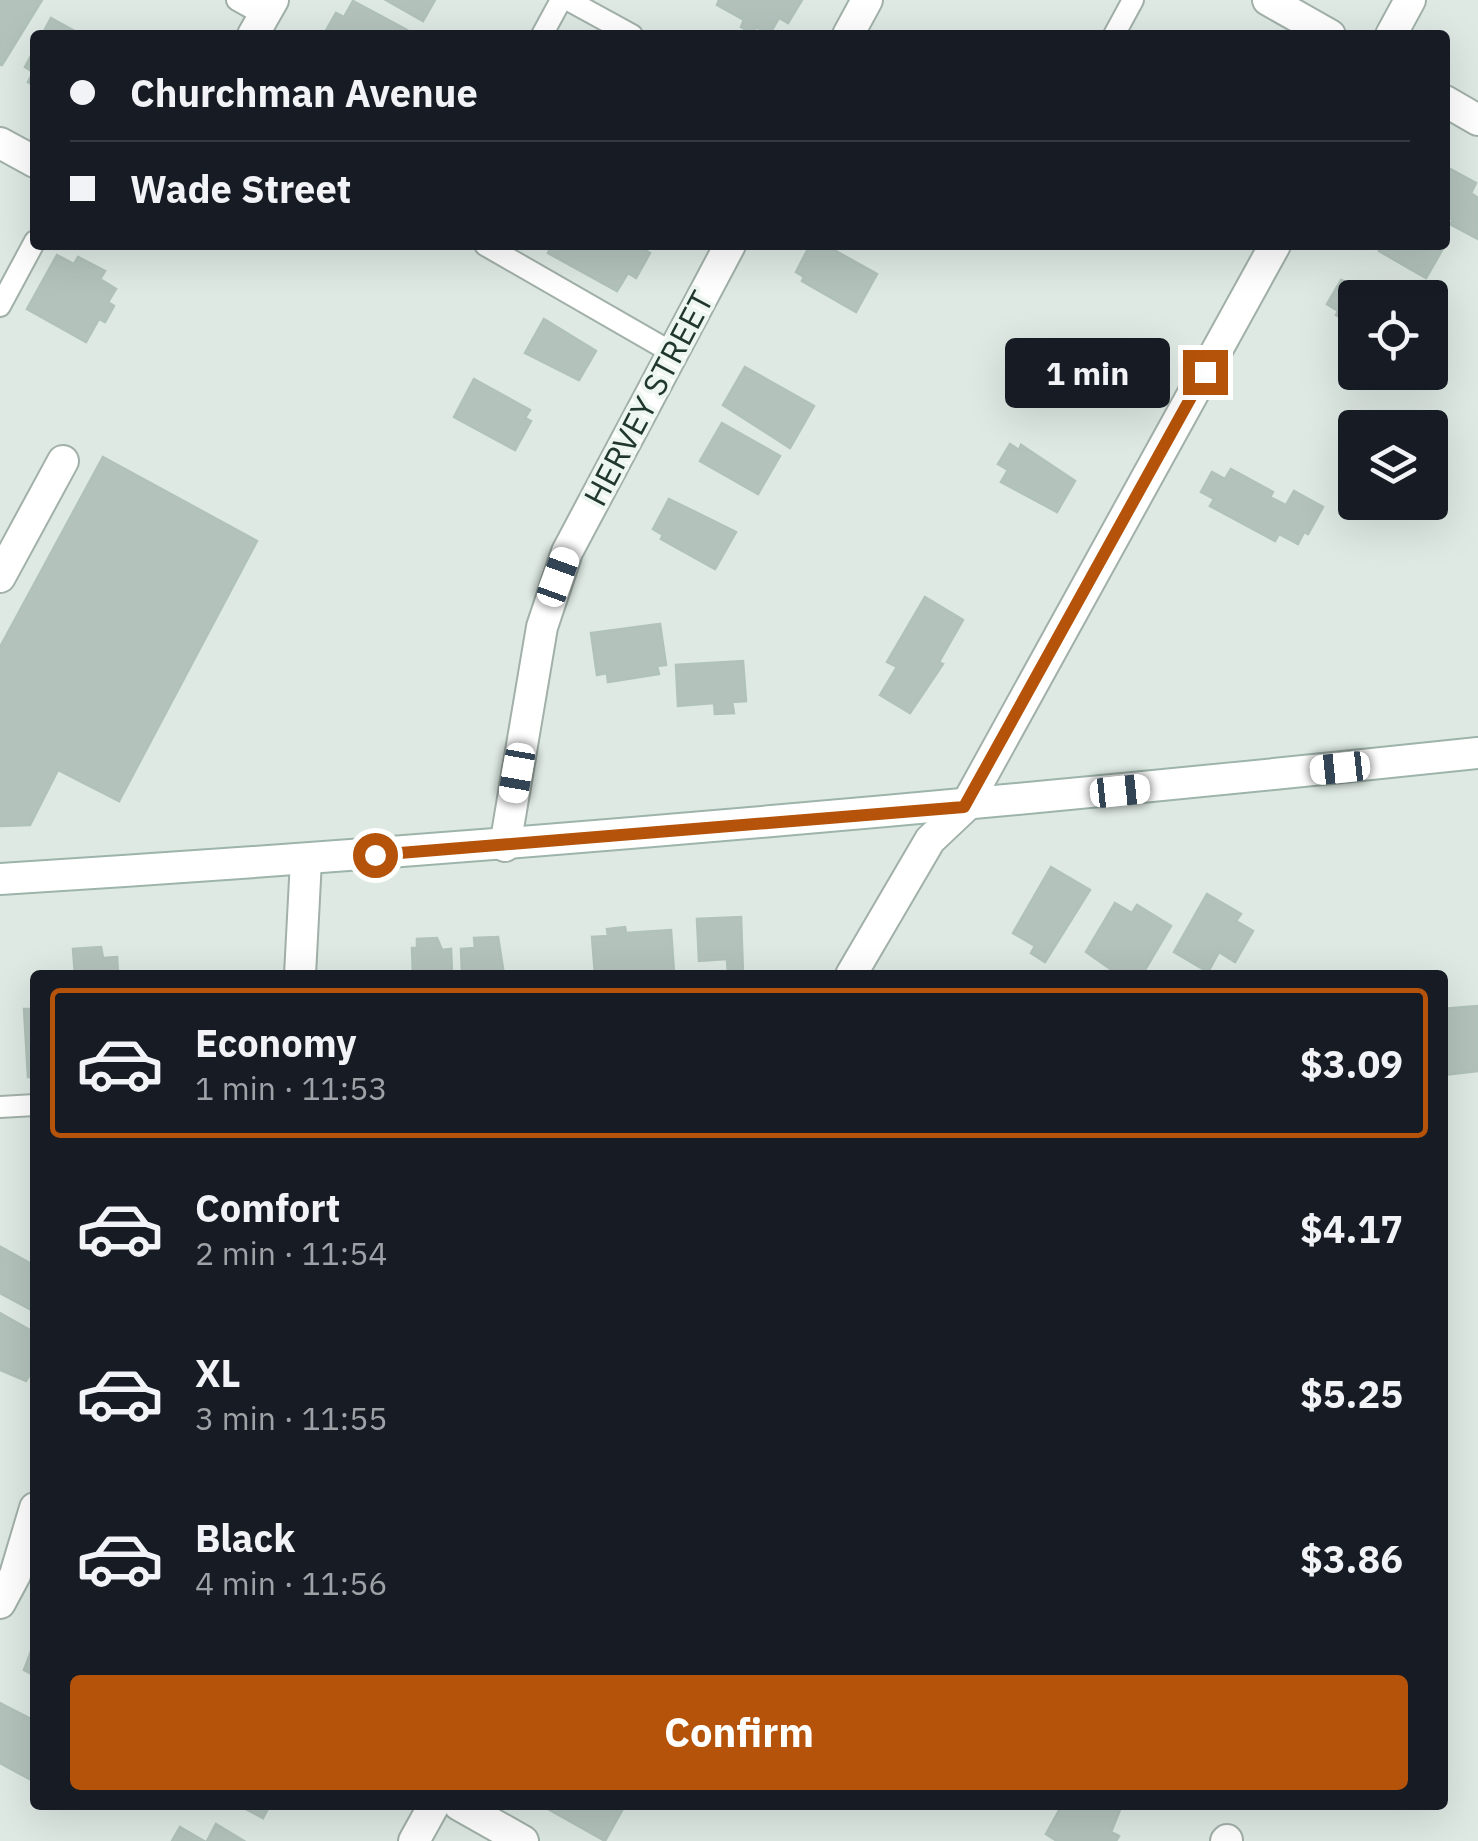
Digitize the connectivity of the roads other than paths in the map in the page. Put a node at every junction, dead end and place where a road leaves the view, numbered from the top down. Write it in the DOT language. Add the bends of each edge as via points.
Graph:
graph roads {
  1 [pos="236,0"];
  2 [pos="565,0"];
  3 [pos="868,0"];
  4 [pos="1133,0"];
  5 [pos="1268,0"];
  6 [pos="1410,0"];
  7 [pos="263,17"];
  8 [pos="545,30"];
  9 [pos="622,30"];
  10 [pos="851,30"];
  11 [pos="1117,30"];
  12 [pos="1321,30"];
  13 [pos="1394,30"];
  14 [pos="1450,103"];
  15 [pos="1478,120"];
  16 [pos="0,143"];
  17 [pos="30,159"];
  18 [pos="30,249"];
  19 [pos="494,250"];
  20 [pos="727,250"];
  21 [pos="1272,250"];
  22 [pos="0,306"];
  23 [pos="671,352"];
  24 [pos="63,461"];
  25 [pos="0,577"];
  26 [pos="1478,753"];
  27 [pos="964,807"];
  28 [pos="505,846"];
  29 [pos="306,860"];
  30 [pos="0,879"];
  31 [pos="300,970"];
  32 [pos="854,970"];
  33 [pos="30,1105"];
  34 [pos="0,1107"];
  35 [pos="0,1524"];
  36 [pos="30,1540"];
  37 [pos="30,1543"];
  38 [pos="0,1603"];
  39 [pos="431,1810"];
  40 [pos="467,1810"];
  41 [pos="414,1841"];
  42 [pos="523,1841"];
  1 -- 7 [label="lane"];
  2 -- 8 [label="lane"];
  2 -- 9 [label="lane"];
  3 -- 10 [label="street"];
  4 -- 11 [label="lane"];
  5 -- 12 [label="street"];
  6 -- 13 [label="street"];
  14 -- 15 [label="street"];
  16 -- 17 [label="street"];
  18 -- 22 [label="lane"];
  19 -- 23 [label="lane"];
  20 -- 23 [label="street, HERVEY STREET"];
  21 -- 27 [label="street"];
  23 -- 28 [label="street, HERVEY STREET" via="596,493 550,602"];
  24 -- 25 [label="street"];
  26 -- 27 [label="street"];
  27 -- 28 [label="street"];
  27 -- 32 [label="street" via="930,840"];
  28 -- 29 [label="street"];
  29 -- 30 [label="street"];
  29 -- 31 [label="street"];
  33 -- 34 [label="lane"];
  35 -- 36 [label="street"];
  37 -- 38 [label="street"];
  39 -- 41 [label="street"];
  40 -- 42 [label="street"];
}
